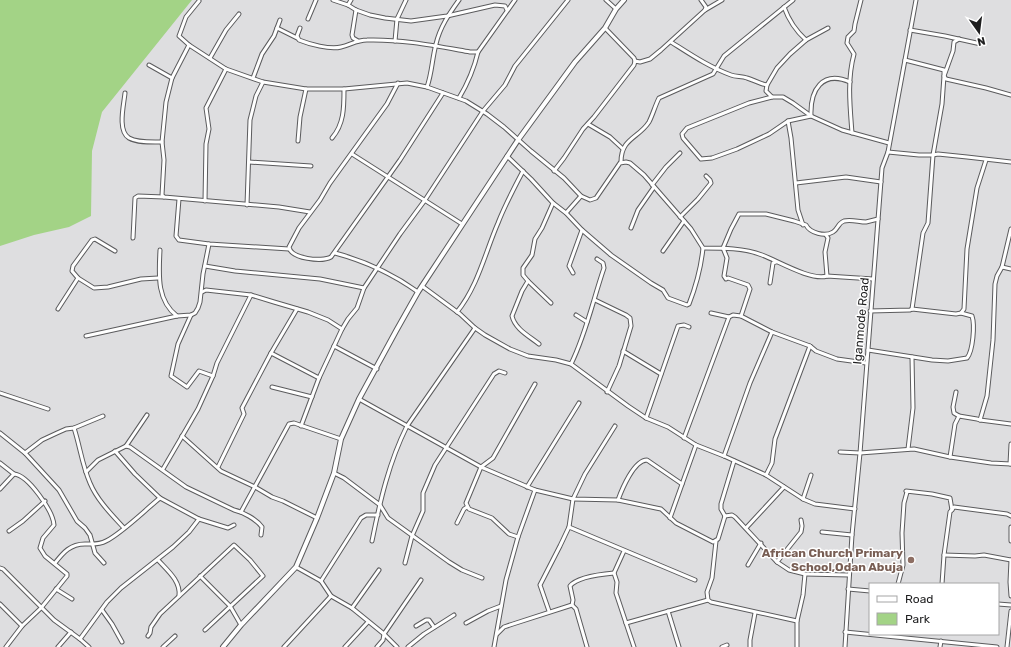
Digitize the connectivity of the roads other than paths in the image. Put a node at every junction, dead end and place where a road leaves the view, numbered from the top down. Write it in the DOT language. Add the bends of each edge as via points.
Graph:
graph roads {
  1 [pos="316,0"];
  2 [pos="333,0"];
  3 [pos="351,0"];
  4 [pos="406,0"];
  5 [pos="459,0"];
  6 [pos="515,0"];
  7 [pos="568,0"];
  8 [pos="606,0"];
  9 [pos="624,0"];
  10 [pos="700,0"];
  11 [pos="722,0"];
  12 [pos="793,0"];
  13 [pos="861,0"];
  14 [pos="916,0"];
  15 [pos="199,1"];
  16 [pos="348,6"];
  17 [pos="784,7"];
  18 [pos="616,9"];
  19 [pos="356,10"];
  20 [pos="507,10"];
  21 [pos="705,10"];
  22 [pos="239,14"];
  23 [pos="447,16"];
  24 [pos="308,19"];
  25 [pos="397,19"];
  26 [pos="280,20"];
  27 [pos="277,28"];
  28 [pos="300,28"];
  29 [pos="605,28"];
  30 [pos="828,28"];
  31 [pos="910,30"];
  32 [pos="297,38"];
  33 [pos="959,39"];
  34 [pos="806,40"];
  35 [pos="358,41"];
  36 [pos="395,41"];
  37 [pos="671,42"];
  38 [pos="981,44"];
  39 [pos="189,45"];
  40 [pos="436,45"];
  41 [pos="478,52"];
  42 [pos="210,58"];
  43 [pos="635,60"];
  44 [pos="905,60"];
  45 [pos="149,65"];
  46 [pos="716,68"];
  47 [pos="226,69"];
  48 [pos="944,76"];
  49 [pos="172,78"];
  50 [pos="254,78"];
  51 [pos="263,82"];
  52 [pos="850,82"];
  53 [pos="398,83"];
  54 [pos="767,84"];
  55 [pos="426,87"];
  56 [pos="344,89"];
  57 [pos="306,90"];
  58 [pos="125,93"];
  59 [pos="443,93"];
  60 [pos="1011,95"];
  61 [pos="772,97"];
  62 [pos="459,98"];
  63 [pos="483,111"];
  64 [pos="811,116"];
  65 [pos="788,121"];
  66 [pos="588,124"];
  67 [pos="852,133"];
  68 [pos="332,138"];
  69 [pos="518,140"];
  70 [pos="298,141"];
  71 [pos="162,142"];
  72 [pos="889,143"];
  73 [pos="623,149"];
  74 [pos="888,152"];
  75 [pos="680,153"];
  76 [pos="352,154"];
  77 [pos="507,156"];
  78 [pos="933,156"];
  79 [pos="986,160"];
  80 [pos="249,162"];
  81 [pos="621,162"];
  82 [pos="1011,162"];
  83 [pos="311,166"];
  84 [pos="523,171"];
  85 [pos="554,171"];
  86 [pos="388,176"];
  87 [pos="706,176"];
  88 [pos="881,182"];
  89 [pos="796,183"];
  90 [pos="653,186"];
  91 [pos="581,196"];
  92 [pos="164,197"];
  93 [pos="179,199"];
  94 [pos="425,200"];
  95 [pos="205,201"];
  96 [pos="553,203"];
  97 [pos="247,205"];
  98 [pos="310,212"];
  99 [pos="566,214"];
  100 [pos="680,217"];
  101 [pos="878,219"];
  102 [pos="684,221"];
  103 [pos="462,224"];
  104 [pos="804,225"];
  105 [pos="631,228"];
  106 [pos="1011,229"];
  107 [pos="582,230"];
  108 [pos="826,235"];
  109 [pos="133,238"];
  110 [pos="209,244"];
  111 [pos="289,248"];
  112 [pos="703,248"];
  113 [pos="723,248"];
  114 [pos="160,250"];
  115 [pos="663,250"];
  116 [pos="115,251"];
  117 [pos="335,253"];
  118 [pos="597,259"];
  119 [pos="776,262"];
  120 [pos="205,266"];
  121 [pos="1002,267"];
  122 [pos="377,268"];
  123 [pos="1011,269"];
  124 [pos="573,273"];
  125 [pos="827,276"];
  126 [pos="78,278"];
  127 [pos="158,278"];
  128 [pos="873,279"];
  129 [pos="528,281"];
  130 [pos="770,283"];
  131 [pos="422,286"];
  132 [pos="364,288"];
  133 [pos="202,292"];
  134 [pos="418,292"];
  135 [pos="251,295"];
  136 [pos="595,300"];
  137 [pos="551,303"];
  138 [pos="58,309"];
  139 [pos="297,309"];
  140 [pos="912,309"];
  141 [pos="870,311"];
  142 [pos="457,312"];
  143 [pos="712,313"];
  144 [pos="960,313"];
  145 [pos="191,315"];
  146 [pos="576,315"];
  147 [pos="177,316"];
  148 [pos="741,316"];
  149 [pos="729,317"];
  150 [pos="587,322"];
  151 [pos="689,327"];
  152 [pos="342,328"];
  153 [pos="475,328"];
  154 [pos="772,332"];
  155 [pos="86,336"];
  156 [pos="539,344"];
  157 [pos="334,346"];
  158 [pos="810,346"];
  159 [pos="868,350"];
  160 [pos="623,351"];
  161 [pos="271,353"];
  162 [pos="912,357"];
  163 [pos="571,364"];
  164 [pos="866,364"];
  165 [pos="377,369"];
  166 [pos="505,373"];
  167 [pos="661,374"];
  168 [pos="214,376"];
  169 [pos="318,378"];
  170 [pos="535,384"];
  171 [pos="272,387"];
  172 [pos="0,392"];
  173 [pos="607,392"];
  174 [pos="956,392"];
  175 [pos="312,397"];
  176 [pos="360,399"];
  177 [pos="579,404"];
  178 [pos="48,409"];
  179 [pos="147,415"];
  180 [pos="103,416"];
  181 [pos="958,416"];
  182 [pos="646,418"];
  183 [pos="980,420"];
  184 [pos="1011,424"];
  185 [pos="301,426"];
  186 [pos="407,426"];
  187 [pos="615,426"];
  188 [pos="74,428"];
  189 [pos="0,434"];
  190 [pos="182,436"];
  191 [pos="684,438"];
  192 [pos="341,439"];
  193 [pos="1011,444"];
  194 [pos="696,445"];
  195 [pos="126,446"];
  196 [pos="446,449"];
  197 [pos="908,449"];
  198 [pos="115,451"];
  199 [pos="25,452"];
  200 [pos="840,452"];
  201 [pos="860,453"];
  202 [pos="724,456"];
  203 [pos="950,457"];
  204 [pos="734,461"];
  205 [pos="0,462"];
  206 [pos="1010,464"];
  207 [pos="218,467"];
  208 [pos="481,467"];
  209 [pos="162,470"];
  210 [pos="86,472"];
  211 [pos="334,473"];
  212 [pos="14,474"];
  213 [pos="766,475"];
  214 [pos="811,475"];
  215 [pos="682,484"];
  216 [pos="255,487"];
  217 [pos="527,487"];
  218 [pos="784,487"];
  219 [pos="0,489"];
  220 [pos="535,490"];
  221 [pos="160,498"];
  222 [pos="802,499"];
  223 [pos="573,500"];
  224 [pos="618,500"];
  225 [pos="45,501"];
  226 [pos="380,505"];
  227 [pos="467,507"];
  228 [pos="855,509"];
  229 [pos="952,510"];
  230 [pos="241,512"];
  231 [pos="378,516"];
  232 [pos="725,516"];
  233 [pos="1011,516"];
  234 [pos="317,518"];
  235 [pos="670,518"];
  236 [pos="199,519"];
  237 [pos="801,520"];
  238 [pos="458,523"];
  239 [pos="234,525"];
  240 [pos="569,527"];
  241 [pos="124,528"];
  242 [pos="746,528"];
  243 [pos="1011,528"];
  244 [pos="9,532"];
  245 [pos="822,532"];
  246 [pos="261,535"];
  247 [pos="852,535"];
  248 [pos="412,536"];
  249 [pos="518,537"];
  250 [pos="372,541"];
  251 [pos="716,541"];
  252 [pos="1011,541"];
  253 [pos="760,543"];
  254 [pos="93,545"];
  255 [pos="624,551"];
  256 [pos="944,555"];
  257 [pos="158,560"];
  258 [pos="1011,560"];
  259 [pos="777,562"];
  260 [pos="55,563"];
  261 [pos="104,563"];
  262 [pos="405,563"];
  263 [pos="748,565"];
  264 [pos="296,567"];
  265 [pos="0,568"];
  266 [pos="379,570"];
  267 [pos="614,574"];
  268 [pos="805,574"];
  269 [pos="849,575"];
  270 [pos="200,576"];
  271 [pos="482,578"];
  272 [pos="421,580"];
  273 [pos="695,580"];
  274 [pos="321,581"];
  275 [pos="898,583"];
  276 [pos="942,583"];
  277 [pos="56,589"];
  278 [pos="848,589"];
  279 [pos="869,591"];
  280 [pos="179,596"];
  281 [pos="331,596"];
  282 [pos="1011,596"];
  283 [pos="72,599"];
  284 [pos="708,600"];
  285 [pos="0,604"];
  286 [pos="999,604"];
  287 [pos="572,605"];
  288 [pos="1011,605"];
  289 [pos="230,606"];
  290 [pos="501,606"];
  291 [pos="41,608"];
  292 [pos="352,608"];
  293 [pos="102,610"];
  294 [pos="549,611"];
  295 [pos="668,611"];
  296 [pos="1011,611"];
  297 [pos="755,613"];
  298 [pos="454,615"];
  299 [pos="797,621"];
  300 [pos="368,622"];
  301 [pos="466,623"];
  302 [pos="626,623"];
  303 [pos="242,625"];
  304 [pos="22,626"];
  305 [pos="416,626"];
  306 [pos="434,627"];
  307 [pos="205,630"];
  308 [pos="71,632"];
  309 [pos="845,632"];
  310 [pos="384,634"];
  311 [pos="497,634"];
  312 [pos="869,634"];
  313 [pos="877,635"];
  314 [pos="148,636"];
  315 [pos="175,636"];
  316 [pos="80,639"];
  317 [pos="941,641"];
  318 [pos="122,642"];
  319 [pos="727,646"];
  320 [pos="6,647"];
  321 [pos="58,647"];
  322 [pos="89,647"];
  323 [pos="163,647"];
  324 [pos="223,647"];
  325 [pos="284,647"];
  326 [pos="345,647"];
  327 [pos="376,647"];
  328 [pos="397,647"];
  329 [pos="408,647"];
  330 [pos="494,647"];
  331 [pos="586,647"];
  332 [pos="634,647"];
  333 [pos="679,647"];
  334 [pos="722,647"];
  335 [pos="750,647"];
  336 [pos="797,647"];
  337 [pos="845,647"];
  338 [pos="940,647"];
  339 [pos="996,647"];
  340 [pos="1007,647"];
  1 -- 24 [label="street"];
  2 -- 16 [label="street"];
  3 -- 16 [label="street"];
  4 -- 25 [label="street"];
  5 -- 23 [label="street"];
  6 -- 20 [label="street"];
  7 -- 63 [label="street"];
  8 -- 18 [label="street"];
  9 -- 18 [label="street"];
  10 -- 21 [label="street" via="706,7"];
  11 -- 21 [label="street"];
  12 -- 17 [label="street"];
  13 -- 52 [label="street" via="854,31 848,37 847,43 854,54"];
  14 -- 31 [label="street, Iganmode Road"];
  15 -- 39 [label="street" via="186,17 178,36"];
  16 -- 19 [label="street"];
  17 -- 34 [label="street" via="795,30"];
  17 -- 46 [label="street" via="724,56"];
  18 -- 29 [label="street"];
  19 -- 25 [label="street"];
  19 -- 35 [label="street" via="352,35"];
  20 -- 23 [label="street" via="505,6 499,5"];
  20 -- 41 [label="street"];
  21 -- 37 [label="street"];
  22 -- 42 [label="street" via="226,30"];
  23 -- 25 [label="street" via="410,21"];
  23 -- 40 [label="street"];
  25 -- 36 [label="street"];
  26 -- 27 [label="street"];
  27 -- 32 [label="street"];
  27 -- 50 [label="street" via="262,54"];
  28 -- 32 [label="street"];
  29 -- 43 [label="street"];
  29 -- 69 [label="street" via="575,62"];
  30 -- 34 [label="street"];
  31 -- 33 [label="street"];
  31 -- 44 [label="street, Iganmode Road"];
  32 -- 35 [label="street" via="329,48"];
  33 -- 38 [label="street"];
  33 -- 48 [label="street" via="954,42"];
  34 -- 54 [label="street" via="777,68"];
  35 -- 36 [label="street"];
  36 -- 40 [label="street"];
  37 -- 43 [label="street" via="645,61"];
  37 -- 46 [label="street"];
  39 -- 42 [label="street"];
  39 -- 49 [label="street"];
  40 -- 41 [label="street"];
  40 -- 55 [label="street"];
  41 -- 62 [label="street" via="471,75"];
  42 -- 47 [label="street"];
  43 -- 66 [label="street" via="634,65"];
  44 -- 48 [label="street" via="944,70"];
  44 -- 72 [label="street, Iganmode Road"];
  45 -- 49 [label="street"];
  46 -- 54 [label="street" via="760,84"];
  46 -- 73 [label="street" via="713,74 659,98 648,123"];
  47 -- 50 [label="street"];
  47 -- 95 [label="street" via="206,108 209,129 206,144"];
  48 -- 60 [label="street" via="946,79"];
  48 -- 78 [label="street"];
  49 -- 71 [label="street" via="166,102"];
  50 -- 51 [label="street"];
  51 -- 57 [label="street"];
  51 -- 80 [label="street" via="254,102 250,120"];
  52 -- 64 [label="street" via="840,78 825,80 816,89 811,104"];
  52 -- 67 [label="street"];
  53 -- 55 [label="street"];
  53 -- 56 [label="street"];
  53 -- 76 [label="street" via="387,104"];
  54 -- 61 [label="street" via="766,91"];
  55 -- 59 [label="street"];
  56 -- 57 [label="street"];
  56 -- 68 [label="street" via="342,121 339,131"];
  57 -- 70 [label="street"];
  58 -- 71 [label="street" via="122,128 124,134 133,139"];
  59 -- 62 [label="street"];
  59 -- 86 [label="street"];
  61 -- 64 [label="street" via="783,97"];
  61 -- 65 [label="street" via="749,103 687,128 682,138 700,159 712,158 769,134"];
  62 -- 63 [label="street"];
  63 -- 69 [label="street"];
  63 -- 94 [label="street"];
  64 -- 65 [label="street"];
  64 -- 67 [label="street"];
  65 -- 89 [label="street"];
  66 -- 73 [label="street" via="610,136"];
  66 -- 85 [label="street"];
  67 -- 72 [label="street"];
  69 -- 77 [label="street"];
  69 -- 85 [label="street"];
  71 -- 92 [label="street"];
  72 -- 74 [label="street, Iganmode Road"];
  73 -- 81 [label="street"];
  74 -- 78 [label="street"];
  74 -- 88 [label="street, Iganmode Road" via="882,168"];
  75 -- 90 [label="street"];
  76 -- 86 [label="street"];
  76 -- 98 [label="street"];
  77 -- 84 [label="street"];
  77 -- 103 [label="street"];
  78 -- 79 [label="street" via="938,154"];
  78 -- 140 [label="street" via="928,223 923,233"];
  79 -- 82 [label="street"];
  79 -- 144 [label="street" via="977,188 971,221 964,309"];
  80 -- 83 [label="street"];
  80 -- 97 [label="street"];
  81 -- 90 [label="street" via="630,163"];
  81 -- 91 [label="street" via="596,198 590,200"];
  84 -- 96 [label="street"];
  84 -- 142 [label="street" via="498,222 482,266"];
  85 -- 91 [label="street"];
  86 -- 94 [label="street"];
  86 -- 117 [label="street"];
  87 -- 100 [label="street" via="711,183 708,188"];
  88 -- 89 [label="street" via="846,177"];
  88 -- 101 [label="street, Iganmode Road"];
  89 -- 104 [label="street" via="798,210"];
  90 -- 100 [label="street"];
  90 -- 105 [label="street" via="638,210"];
  91 -- 99 [label="street"];
  92 -- 93 [label="street"];
  92 -- 109 [label="street" via="135,198"];
  93 -- 95 [label="street"];
  93 -- 110 [label="street" via="176,237 179,240"];
  94 -- 103 [label="street"];
  94 -- 122 [label="street"];
  95 -- 97 [label="street"];
  96 -- 99 [label="street"];
  96 -- 129 [label="street" via="535,239 532,255 523,268"];
  97 -- 98 [label="street"];
  98 -- 111 [label="street" via="290,242"];
  99 -- 107 [label="street"];
  100 -- 102 [label="street"];
  101 -- 108 [label="street" via="867,222 845,220 838,224 834,232"];
  101 -- 128 [label="street, Iganmode Road"];
  102 -- 112 [label="street"];
  102 -- 115 [label="street"];
  103 -- 131 [label="street"];
  104 -- 108 [label="street"];
  104 -- 113 [label="street" via="766,214 740,214"];
  106 -- 121 [label="street"];
  107 -- 112 [label="street" via="651,284 664,290 668,298 687,305 702,266"];
  107 -- 124 [label="street" via="568,266"];
  108 -- 125 [label="street"];
  110 -- 111 [label="street"];
  110 -- 120 [label="street"];
  111 -- 117 [label="street" via="297,256 323,260"];
  112 -- 113 [label="street"];
  113 -- 119 [label="street" via="762,255"];
  113 -- 148 [label="street" via="727,258 724,276 726,279 748,285 750,289"];
  114 -- 127 [label="street"];
  116 -- 126 [label="street" via="95,239 92,240 72,266 72,271"];
  117 -- 122 [label="street"];
  118 -- 136 [label="street" via="604,266"];
  119 -- 125 [label="street" via="815,277"];
  119 -- 130 [label="street" via="773,263"];
  120 -- 132 [label="street" via="320,279"];
  120 -- 133 [label="street" via="202,274"];
  121 -- 123 [label="street"];
  121 -- 183 [label="street" via="995,284 987,396"];
  122 -- 132 [label="street"];
  122 -- 134 [label="street"];
  125 -- 128 [label="street"];
  126 -- 127 [label="street" via="94,288"];
  126 -- 138 [label="street"];
  127 -- 147 [label="street" via="168,306"];
  128 -- 141 [label="street, Iganmode Road"];
  129 -- 137 [label="street"];
  129 -- 156 [label="street" via="512,317 519,328"];
  131 -- 134 [label="street"];
  131 -- 142 [label="street"];
  132 -- 152 [label="street" via="357,308"];
  133 -- 135 [label="street" via="206,290"];
  133 -- 145 [label="street" via="198,308"];
  134 -- 165 [label="street"];
  135 -- 139 [label="street"];
  135 -- 168 [label="street" via="217,363"];
  136 -- 150 [label="street"];
  136 -- 160 [label="street" via="630,318 631,326"];
  139 -- 152 [label="street"];
  139 -- 161 [label="street"];
  140 -- 141 [label="street"];
  140 -- 144 [label="street"];
  141 -- 159 [label="street, Iganmode Road"];
  142 -- 153 [label="street"];
  143 -- 149 [label="street"];
  144 -- 162 [label="street" via="972,316 974,322 971,352 966,358 948,361"];
  145 -- 147 [label="street"];
  145 -- 168 [label="street" via="178,344 171,376 187,387 199,371"];
  146 -- 150 [label="street"];
  147 -- 155 [label="street"];
  148 -- 149 [label="street"];
  148 -- 154 [label="street"];
  149 -- 191 [label="street"];
  150 -- 163 [label="street"];
  151 -- 167 [label="street" via="678,326"];
  152 -- 157 [label="street"];
  153 -- 163 [label="street" via="519,353"];
  153 -- 186 [label="street"];
  154 -- 158 [label="street"];
  154 -- 202 [label="street" via="750,383"];
  157 -- 165 [label="street"];
  157 -- 169 [label="street"];
  158 -- 164 [label="street" via="837,359"];
  158 -- 213 [label="street" via="775,439 772,463"];
  159 -- 162 [label="street"];
  159 -- 164 [label="street, Iganmode Road"];
  160 -- 167 [label="street"];
  160 -- 173 [label="street"];
  161 -- 169 [label="street"];
  161 -- 207 [label="street" via="242,408 244,414"];
  162 -- 197 [label="street" via="913,408"];
  163 -- 173 [label="street"];
  164 -- 201 [label="street, Iganmode Road"];
  165 -- 176 [label="street"];
  166 -- 196 [label="street" via="499,371 494,374"];
  167 -- 182 [label="street"];
  168 -- 190 [label="street"];
  169 -- 175 [label="street"];
  170 -- 208 [label="street" via="493,458"];
  171 -- 175 [label="street"];
  172 -- 178 [label="street"];
  173 -- 182 [label="street"];
  174 -- 181 [label="street" via="953,407 954,413"];
  175 -- 185 [label="street"];
  176 -- 186 [label="street"];
  176 -- 192 [label="street"];
  177 -- 217 [label="street"];
  179 -- 195 [label="street"];
  180 -- 188 [label="street"];
  181 -- 183 [label="street"];
  181 -- 203 [label="street"];
  182 -- 191 [label="street"];
  183 -- 184 [label="street"];
  185 -- 192 [label="street"];
  185 -- 216 [label="street" via="292,423 288,425"];
  186 -- 196 [label="street"];
  186 -- 226 [label="street" via="390,465"];
  187 -- 223 [label="street" via="585,474"];
  188 -- 199 [label="street" via="42,440"];
  188 -- 210 [label="street"];
  189 -- 199 [label="street"];
  190 -- 207 [label="street"];
  190 -- 209 [label="street"];
  191 -- 194 [label="street"];
  192 -- 211 [label="street"];
  193 -- 206 [label="street"];
  194 -- 202 [label="street"];
  194 -- 215 [label="street"];
  195 -- 198 [label="street"];
  195 -- 209 [label="street"];
  196 -- 208 [label="street"];
  196 -- 248 [label="street" via="435,465 423,493 423,511"];
  197 -- 201 [label="street"];
  197 -- 203 [label="street"];
  198 -- 210 [label="street" via="98,460"];
  198 -- 221 [label="street"];
  199 -- 254 [label="street" via="59,490 77,521 90,536"];
  200 -- 201 [label="street"];
  201 -- 228 [label="street, Iganmode Road"];
  202 -- 204 [label="street"];
  203 -- 206 [label="street"];
  204 -- 213 [label="street"];
  204 -- 232 [label="street" via="721,504"];
  205 -- 212 [label="street"];
  207 -- 216 [label="street"];
  208 -- 217 [label="street"];
  208 -- 227 [label="street" via="467,500"];
  209 -- 230 [label="street" via="186,487"];
  210 -- 241 [label="street" via="96,494"];
  211 -- 226 [label="street"];
  211 -- 234 [label="street"];
  212 -- 219 [label="street"];
  212 -- 225 [label="street" via="23,478"];
  213 -- 218 [label="street"];
  214 -- 222 [label="street"];
  215 -- 224 [label="street" via="644,460 628,478"];
  215 -- 235 [label="street"];
  216 -- 230 [label="street"];
  216 -- 234 [label="street"];
  217 -- 220 [label="street"];
  218 -- 222 [label="street"];
  218 -- 242 [label="street"];
  220 -- 223 [label="street"];
  220 -- 249 [label="street"];
  221 -- 236 [label="street"];
  221 -- 241 [label="street"];
  222 -- 228 [label="street" via="815,504"];
  223 -- 224 [label="street"];
  223 -- 240 [label="street"];
  224 -- 235 [label="street" via="661,509"];
  225 -- 244 [label="street"];
  225 -- 260 [label="street" via="54,525 43,538 40,548 45,556"];
  226 -- 231 [label="street"];
  226 -- 248 [label="street" via="388,518"];
  227 -- 238 [label="street"];
  227 -- 249 [label="street" via="492,518 509,534"];
  228 -- 247 [label="street, Iganmode Road"];
  229 -- 233 [label="street" via="959,507"];
  229 -- 256 [label="street"];
  229 -- 275 [label="street" via="950,498 906,491 902,533 903,565"];
  230 -- 246 [label="street" via="261,525"];
  231 -- 250 [label="street"];
  231 -- 274 [label="street" via="366,515 361,518"];
  232 -- 242 [label="street" via="732,515"];
  232 -- 251 [label="street"];
  234 -- 264 [label="street"];
  235 -- 251 [label="street" via="710,541"];
  236 -- 239 [label="street" via="228,528"];
  236 -- 257 [label="street" via="189,532"];
  237 -- 259 [label="street" via="801,532"];
  240 -- 255 [label="street"];
  240 -- 294 [label="street" via="540,585"];
  241 -- 254 [label="street" via="105,542"];
  242 -- 253 [label="street"];
  243 -- 252 [label="street"];
  245 -- 247 [label="street"];
  247 -- 269 [label="street, Iganmode Road"];
  248 -- 262 [label="street"];
  248 -- 271 [label="street" via="462,570"];
  249 -- 290 [label="street"];
  251 -- 284 [label="street" via="707,592"];
  253 -- 259 [label="street"];
  253 -- 263 [label="street"];
  254 -- 260 [label="street" via="71,547 64,551"];
  254 -- 261 [label="street"];
  255 -- 267 [label="street"];
  255 -- 273 [label="street"];
  256 -- 258 [label="street" via="984,555"];
  256 -- 276 [label="street"];
  257 -- 280 [label="street" via="178,584"];
  257 -- 293 [label="street" via="121,588"];
  258 -- 282 [label="street"];
  259 -- 268 [label="street" via="789,570"];
  260 -- 277 [label="street" via="67,574"];
  264 -- 274 [label="street"];
  264 -- 303 [label="street"];
  265 -- 291 [label="street"];
  266 -- 292 [label="street"];
  267 -- 287 [label="street" via="594,576 572,584"];
  267 -- 302 [label="street" via="617,582 616,593"];
  268 -- 269 [label="street"];
  268 -- 299 [label="street"];
  269 -- 278 [label="street, Iganmode Road"];
  270 -- 280 [label="street"];
  270 -- 289 [label="street"];
  270 -- 289 [label="street" via="234,545 250,560 262,576"];
  272 -- 310 [label="street"];
  274 -- 281 [label="street"];
  277 -- 283 [label="street"];
  277 -- 291 [label="street"];
  278 -- 279 [label="street"];
  278 -- 309 [label="street, Iganmode Road"];
  280 -- 314 [label="street" via="160,614"];
  281 -- 292 [label="street"];
  281 -- 325 [label="street"];
  284 -- 295 [label="street"];
  284 -- 297 [label="street"];
  285 -- 304 [label="street"];
  286 -- 288 [label="street"];
  287 -- 294 [label="street"];
  287 -- 331 [label="street" via="576,609"];
  289 -- 303 [label="street"];
  289 -- 307 [label="street"];
  290 -- 301 [label="street"];
  290 -- 311 [label="street"];
  291 -- 304 [label="street"];
  291 -- 308 [label="street"];
  292 -- 300 [label="street"];
  293 -- 316 [label="street"];
  293 -- 318 [label="street"];
  294 -- 311 [label="street" via="504,627"];
  295 -- 302 [label="street"];
  295 -- 333 [label="street"];
  296 -- 340 [label="street"];
  297 -- 299 [label="street"];
  297 -- 335 [label="street"];
  298 -- 306 [label="street"];
  299 -- 336 [label="street"];
  300 -- 310 [label="street"];
  300 -- 326 [label="street"];
  302 -- 332 [label="street"];
  303 -- 324 [label="street"];
  304 -- 320 [label="street"];
  305 -- 306 [label="street" via="429,620"];
  306 -- 329 [label="street"];
  308 -- 316 [label="street"];
  308 -- 321 [label="street"];
  309 -- 312 [label="street"];
  309 -- 337 [label="street, Iganmode Road"];
  310 -- 327 [label="street" via="383,640"];
  310 -- 328 [label="street"];
  311 -- 330 [label="street"];
  313 -- 317 [label="street"];
  315 -- 323 [label="street"];
  316 -- 322 [label="street"];
  317 -- 338 [label="street"];
  317 -- 339 [label="street"];
  319 -- 334 [label="street"];
}
